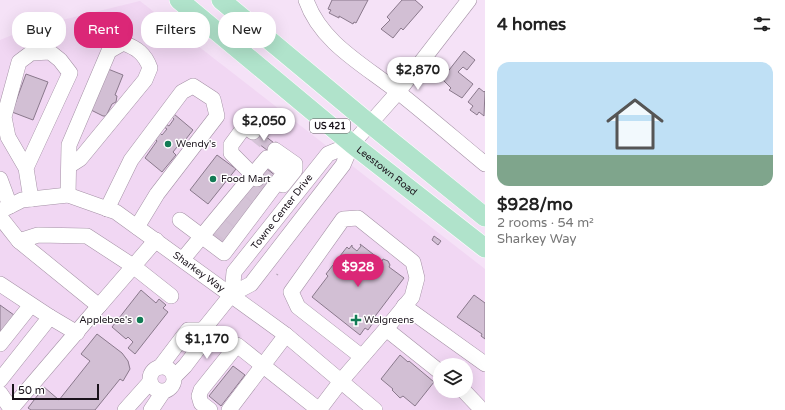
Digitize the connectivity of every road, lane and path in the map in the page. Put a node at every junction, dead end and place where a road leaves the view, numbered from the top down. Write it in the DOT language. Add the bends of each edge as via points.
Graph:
graph roads {
  1 [pos="179,0"];
  2 [pos="221,0"];
  3 [pos="306,0"];
  4 [pos="469,0"];
  5 [pos="398,92"];
  6 [pos="370,124"];
  7 [pos="254,132"];
  8 [pos="352,144"];
  9 [pos="275,150"];
  10 [pos="485,164"];
  11 [pos="69,166"];
  12 [pos="26,168"];
  13 [pos="0,179"];
  14 [pos="258,188"];
  15 [pos="68,195"];
  16 [pos="31,199"];
  17 [pos="5,208"];
  18 [pos="107,209"];
  19 [pos="239,212"];
  20 [pos="281,214"];
  21 [pos="0,217"];
  22 [pos="485,217"];
  23 [pos="180,220"];
  24 [pos="137,226"];
  25 [pos="225,230"];
  26 [pos="201,236"];
  27 [pos="156,240"];
  28 [pos="19,242"];
  29 [pos="485,248"];
  30 [pos="183,258"];
  31 [pos="133,266"];
  32 [pos="279,272"];
  33 [pos="277,275"];
  34 [pos="0,284"];
  35 [pos="232,294"];
  36 [pos="171,296"];
  37 [pos="30,305"];
  38 [pos="99,306"];
  39 [pos="404,306"];
  40 [pos="50,318"];
  41 [pos="386,329"];
  42 [pos="203,330"];
  43 [pos="77,333"];
  44 [pos="286,335"];
  45 [pos="0,344"];
  46 [pos="365,354"];
  47 [pos="485,364"];
  48 [pos="263,365"];
  49 [pos="433,366"];
  50 [pos="160,367"];
  51 [pos="174,377"];
  52 [pos="0,380"];
  53 [pos="341,381"];
  54 [pos="150,382"];
  55 [pos="162,392"];
  56 [pos="0,393"];
  57 [pos="471,398"];
  58 [pos="11,410"];
  59 [pos="125,410"];
  60 [pos="151,410"];
  61 [pos="210,410"];
  62 [pos="229,410"];
  63 [pos="375,410"];
  64 [pos="482,410"];
  1 -- 8 [label="main road, Leestown Road / US 421"];
  2 -- 6 [label="main road, US 421"];
  3 -- 5 [label="street" via="314,18 333,42"];
  4 -- 5 [label="street, Towne Center Drive"];
  5 -- 6 [label="street, Towne Center Drive"];
  5 -- 10 [label="street"];
  6 -- 8 [label="street, Towne Center Drive"];
  6 -- 22 [label="main road, US 421"];
  7 -- 14 [label="street" via="245,126 231,145 231,153"];
  8 -- 20 [label="street, Towne Center Drive" via="328,154"];
  8 -- 29 [label="main road, Leestown Road / US 421"];
  8 -- 35 [label="street, Towne Center Drive" via="344,165 251,284"];
  9 -- 14 [label="street" via="295,164 295,170 277,193"];
  11 -- 11 [label="street" via="69,145 109,51 123,43 136,47 147,58 150,68 145,80 80,159"];
  11 -- 15 [label="street"];
  12 -- 12 [label="street" via="70,73 50,52 31,53 19,62 4,117 8,136"];
  12 -- 16 [label="street"];
  13 -- 17 [label="street"];
  14 -- 19 [label="street"];
  14 -- 19 [label="street"];
  14 -- 20 [label="street"];
  15 -- 16 [label="street, Sharkey Way"];
  15 -- 18 [label="street, Sharkey Way"];
  16 -- 17 [label="street, Sharkey Way"];
  18 -- 24 [label="street, Sharkey Way"];
  18 -- 24 [label="street" via="131,160 182,92 193,86 213,99 217,116 157,194"];
  19 -- 25 [label="street"];
  19 -- 25 [label="street"];
  20 -- 35 [label="street, Towne Center Drive" via="234,272"];
  21 -- 28 [label="street"];
  23 -- 26 [label="street"];
  24 -- 27 [label="street, Sharkey Way"];
  25 -- 26 [label="street"];
  25 -- 26 [label="street" via="224,253"];
  26 -- 30 [label="street"];
  27 -- 30 [label="street, Sharkey Way"];
  27 -- 31 [label="street"];
  28 -- 31 [label="street" via="38,235 87,236"];
  28 -- 38 [label="street"];
  30 -- 35 [label="street, Sharkey Way"];
  31 -- 36 [label="street"];
  31 -- 38 [label="street"];
  32 -- 33 [label="path"];
  34 -- 37 [label="street"];
  35 -- 42 [label="street, Towne Center Drive"];
  35 -- 44 [label="street, Sharkey Way"];
  37 -- 40 [label="street"];
  37 -- 45 [label="street"];
  38 -- 43 [label="street"];
  39 -- 41 [label="street"];
  39 -- 46 [label="street" via="412,296 417,278 413,262 358,218 343,219 291,292 298,307 306,313 334,323"];
  39 -- 47 [label="street"];
  40 -- 43 [label="street"];
  40 -- 52 [label="street"];
  41 -- 46 [label="street"];
  41 -- 49 [label="street"];
  42 -- 50 [label="street" via="188,330"];
  42 -- 51 [label="street, Towne Center Drive" via="204,341"];
  43 -- 58 [label="street"];
  44 -- 48 [label="street"];
  44 -- 53 [label="street, Sharkey Way"];
  46 -- 53 [label="street"];
  48 -- 53 [label="street" via="319,410"];
  48 -- 61 [label="street" via="237,345 201,390 201,403"];
  48 -- 62 [label="street"];
  50 -- 51 [label="street" via="167,368"];
  50 -- 54 [label="street" via="153,371"];
  51 -- 55 [label="street" via="173,385"];
  53 -- 63 [label="street, Sharkey Way"];
  54 -- 55 [label="street" via="155,389"];
  54 -- 59 [label="street"];
  55 -- 60 [label="street"];
  56 -- 58 [label="street"];
  57 -- 64 [label="street"];
}
